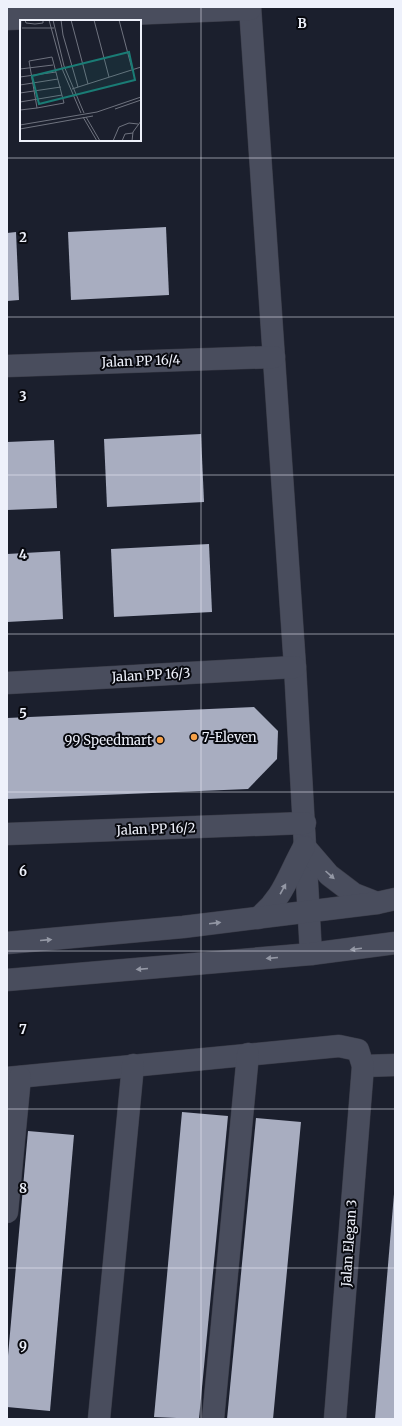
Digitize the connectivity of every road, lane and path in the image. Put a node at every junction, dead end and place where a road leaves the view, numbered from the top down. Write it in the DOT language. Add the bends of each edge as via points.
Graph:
graph roads {
  1 [pos="250,8"];
  2 [pos="7,19"];
  3 [pos="274,357"];
  4 [pos="7,366"];
  5 [pos="295,667"];
  6 [pos="7,683"];
  7 [pos="304,823"];
  8 [pos="7,834"];
  9 [pos="304,846"];
  10 [pos="386,901"];
  11 [pos="309,912"];
  12 [pos="252,919"];
  13 [pos="7,943"];
  14 [pos="395,943"];
  15 [pos="311,954"];
  16 [pos="7,980"];
  17 [pos="248,1054"];
  18 [pos="133,1065"];
  19 [pos="395,1065"];
  20 [pos="363,1066"];
  21 [pos="13,1077"];
  22 [pos="7,1212"];
  23 [pos="99,1419"];
  24 [pos="213,1419"];
  25 [pos="335,1419"];
  1 -- 2 [label="street"];
  1 -- 3 [label="street"];
  3 -- 4 [label="street, Jalan PP 16/4"];
  3 -- 5 [label="street"];
  5 -- 6 [label="street, Jalan PP 16/3"];
  5 -- 7 [label="street"];
  7 -- 8 [label="street, Jalan PP 16/2"];
  7 -- 9 [label="street"];
  9 -- 10 [label="street, one-way" via="329,876 354,894"];
  9 -- 11 [label="street"];
  12 -- 9 [label="street, one-way" via="269,909 280,894"];
  10 -- 11 [label="street"];
  11 -- 12 [label="street"];
  11 -- 15 [label="street"];
  13 -- 12 [label="street, one-way"];
  14 -- 15 [label="street, one-way"];
  15 -- 16 [label="street, one-way"];
  17 -- 18 [label="street"];
  17 -- 20 [label="street" via="339,1046 358,1050"];
  17 -- 24 [label="street"];
  18 -- 21 [label="street"];
  18 -- 23 [label="street"];
  19 -- 20 [label="street"];
  20 -- 25 [label="street, Jalan Elegan 3"];
  21 -- 22 [label="street"];
}
